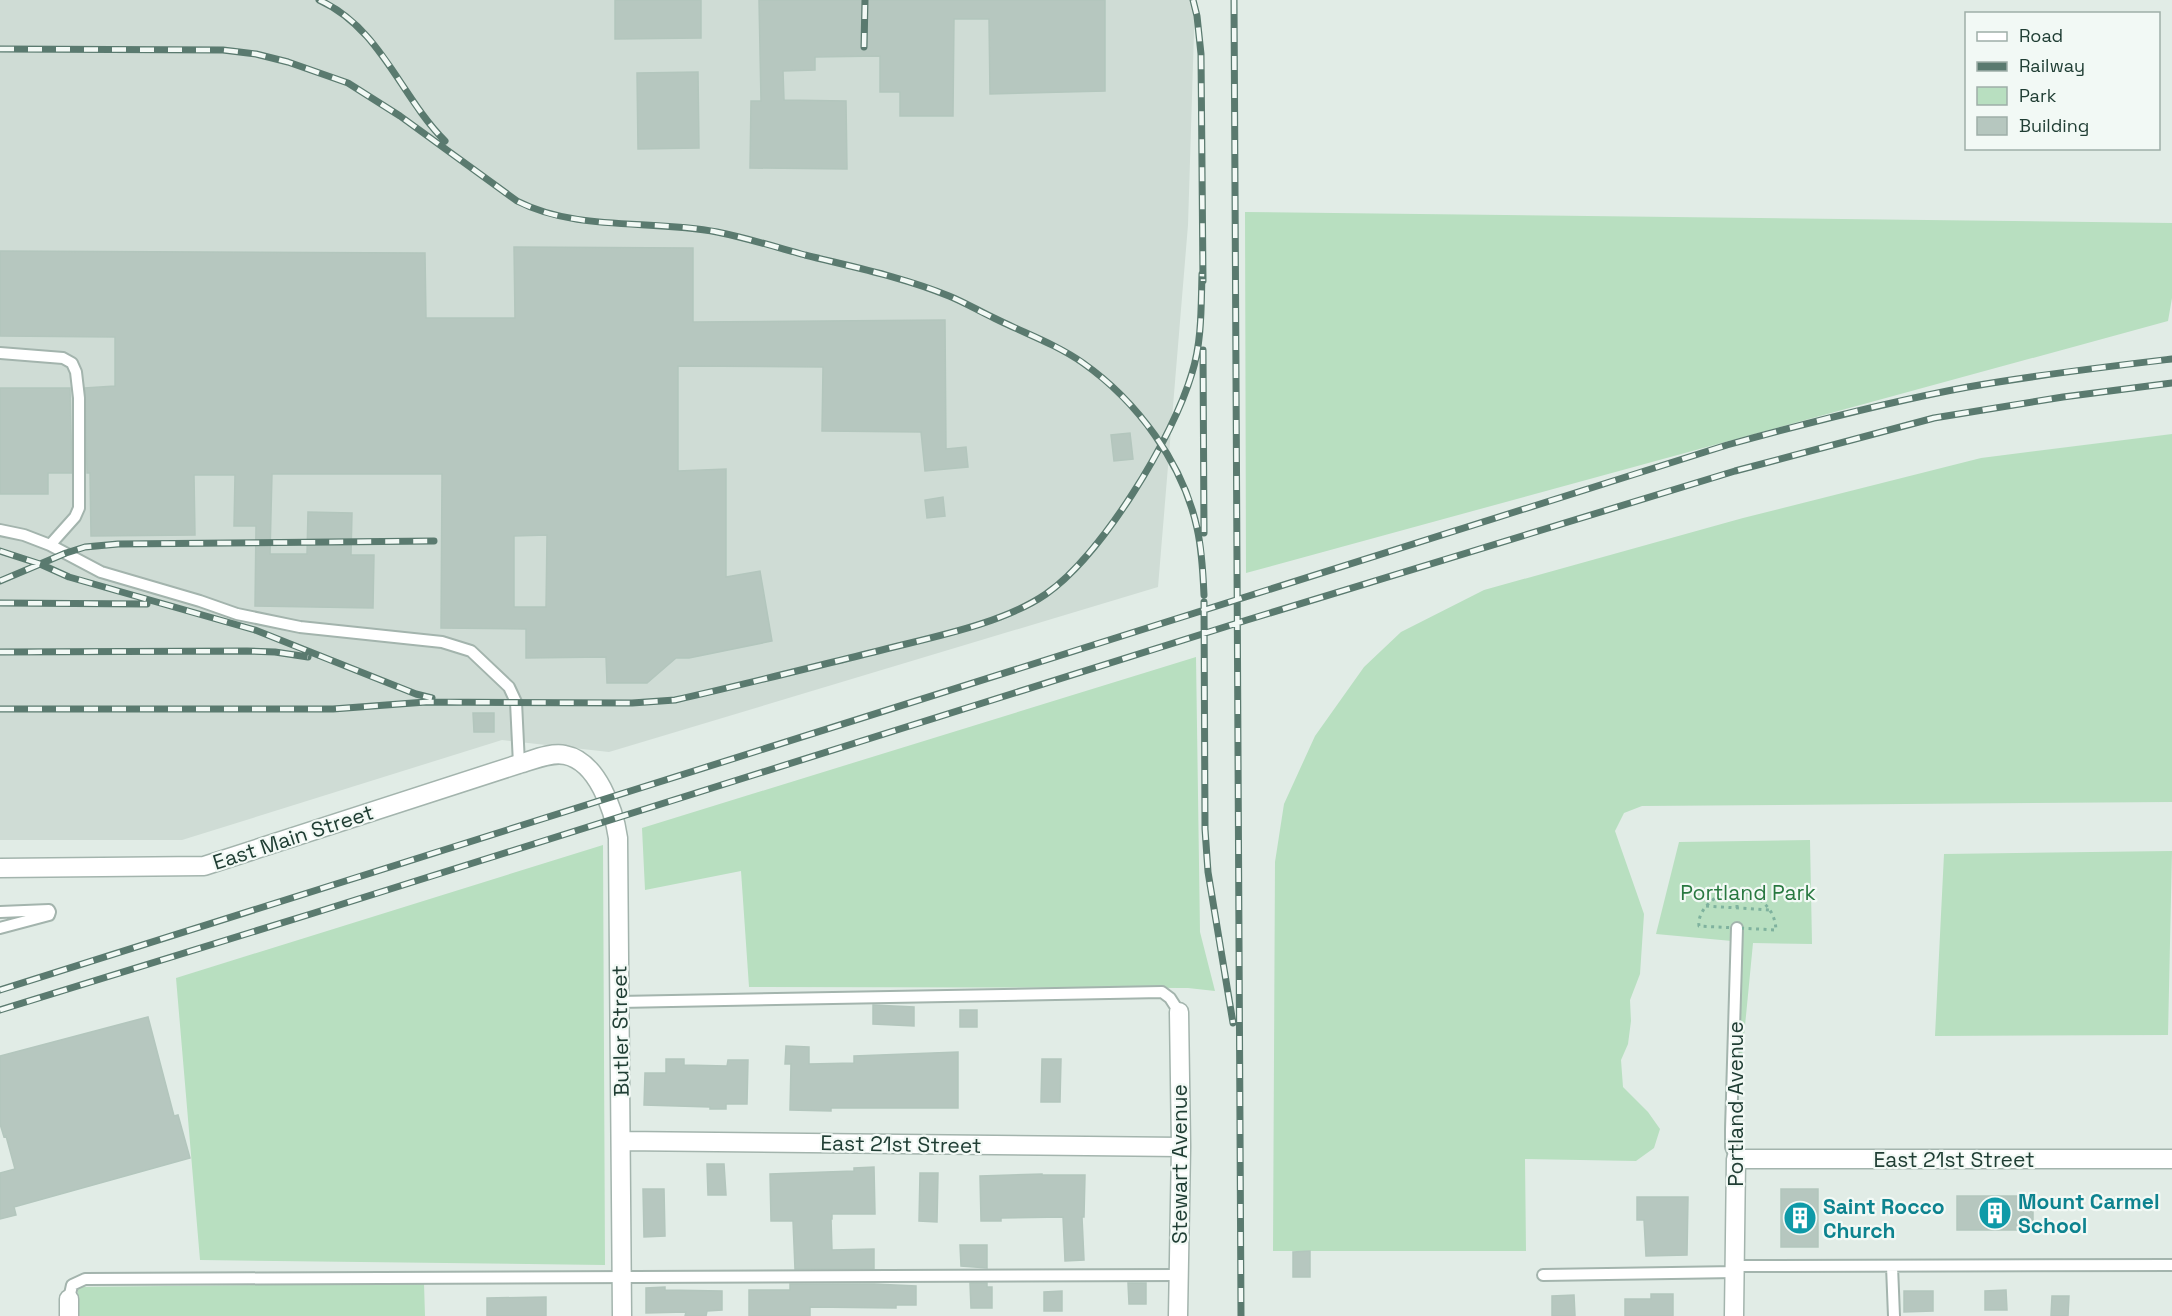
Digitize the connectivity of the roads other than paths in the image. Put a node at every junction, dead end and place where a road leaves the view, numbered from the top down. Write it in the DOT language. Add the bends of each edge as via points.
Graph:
graph roads {
  1 [pos="0,353"];
  2 [pos="0,530"];
  3 [pos="50,545"];
  4 [pos="576,758"];
  5 [pos="519,764"];
  6 [pos="0,868"];
  7 [pos="0,912"];
  8 [pos="1737,923"];
  9 [pos="0,928"];
  10 [pos="619,1002"];
  11 [pos="1179,1012"];
  12 [pos="621,1141"];
  13 [pos="1181,1147"];
  14 [pos="1736,1159"];
  15 [pos="2172,1159"];
  16 [pos="2172,1265"];
  17 [pos="1892,1266"];
  18 [pos="1736,1269"];
  19 [pos="1179,1275"];
  20 [pos="1543,1275"];
  21 [pos="622,1278"];
  22 [pos="69,1307"];
  23 [pos="622,1316"];
  24 [pos="1178,1316"];
  25 [pos="1734,1316"];
  26 [pos="1894,1316"];
  1 -- 3 [label="lane" via="63,358 72,363 76,372 79,508"];
  2 -- 3 [label="lane"];
  3 -- 5 [label="lane" via="100,572 237,614 300,627 441,642 471,651 508,687 516,702"];
  4 -- 5 [label="street, East Main Street" via="563,754"];
  4 -- 10 [label="street, Butler Street" via="597,779 616,826"];
  5 -- 6 [label="street, East Main Street" via="204,866"];
  7 -- 9 [label="lane" via="50,912"];
  8 -- 14 [label="lane, Portland Avenue" via="1731,1130"];
  10 -- 11 [label="lane" via="1162,992"];
  10 -- 12 [label="street, Butler Street"];
  11 -- 13 [label="street, Stewart Avenue"];
  12 -- 13 [label="street, East 21st Street"];
  12 -- 21 [label="street, Butler Street"];
  13 -- 19 [label="street, Stewart Avenue"];
  14 -- 15 [label="street, East 21st Street"];
  14 -- 18 [label="street, Portland Avenue"];
  16 -- 17 [label="lane"];
  17 -- 18 [label="lane"];
  17 -- 26 [label="lane"];
  18 -- 20 [label="lane"];
  18 -- 25 [label="street, Portland Avenue"];
  19 -- 21 [label="lane"];
  19 -- 24 [label="street, Stewart Avenue"];
  21 -- 22 [label="lane" via="85,1279 72,1285"];
  21 -- 23 [label="street, Butler Street"];
}
